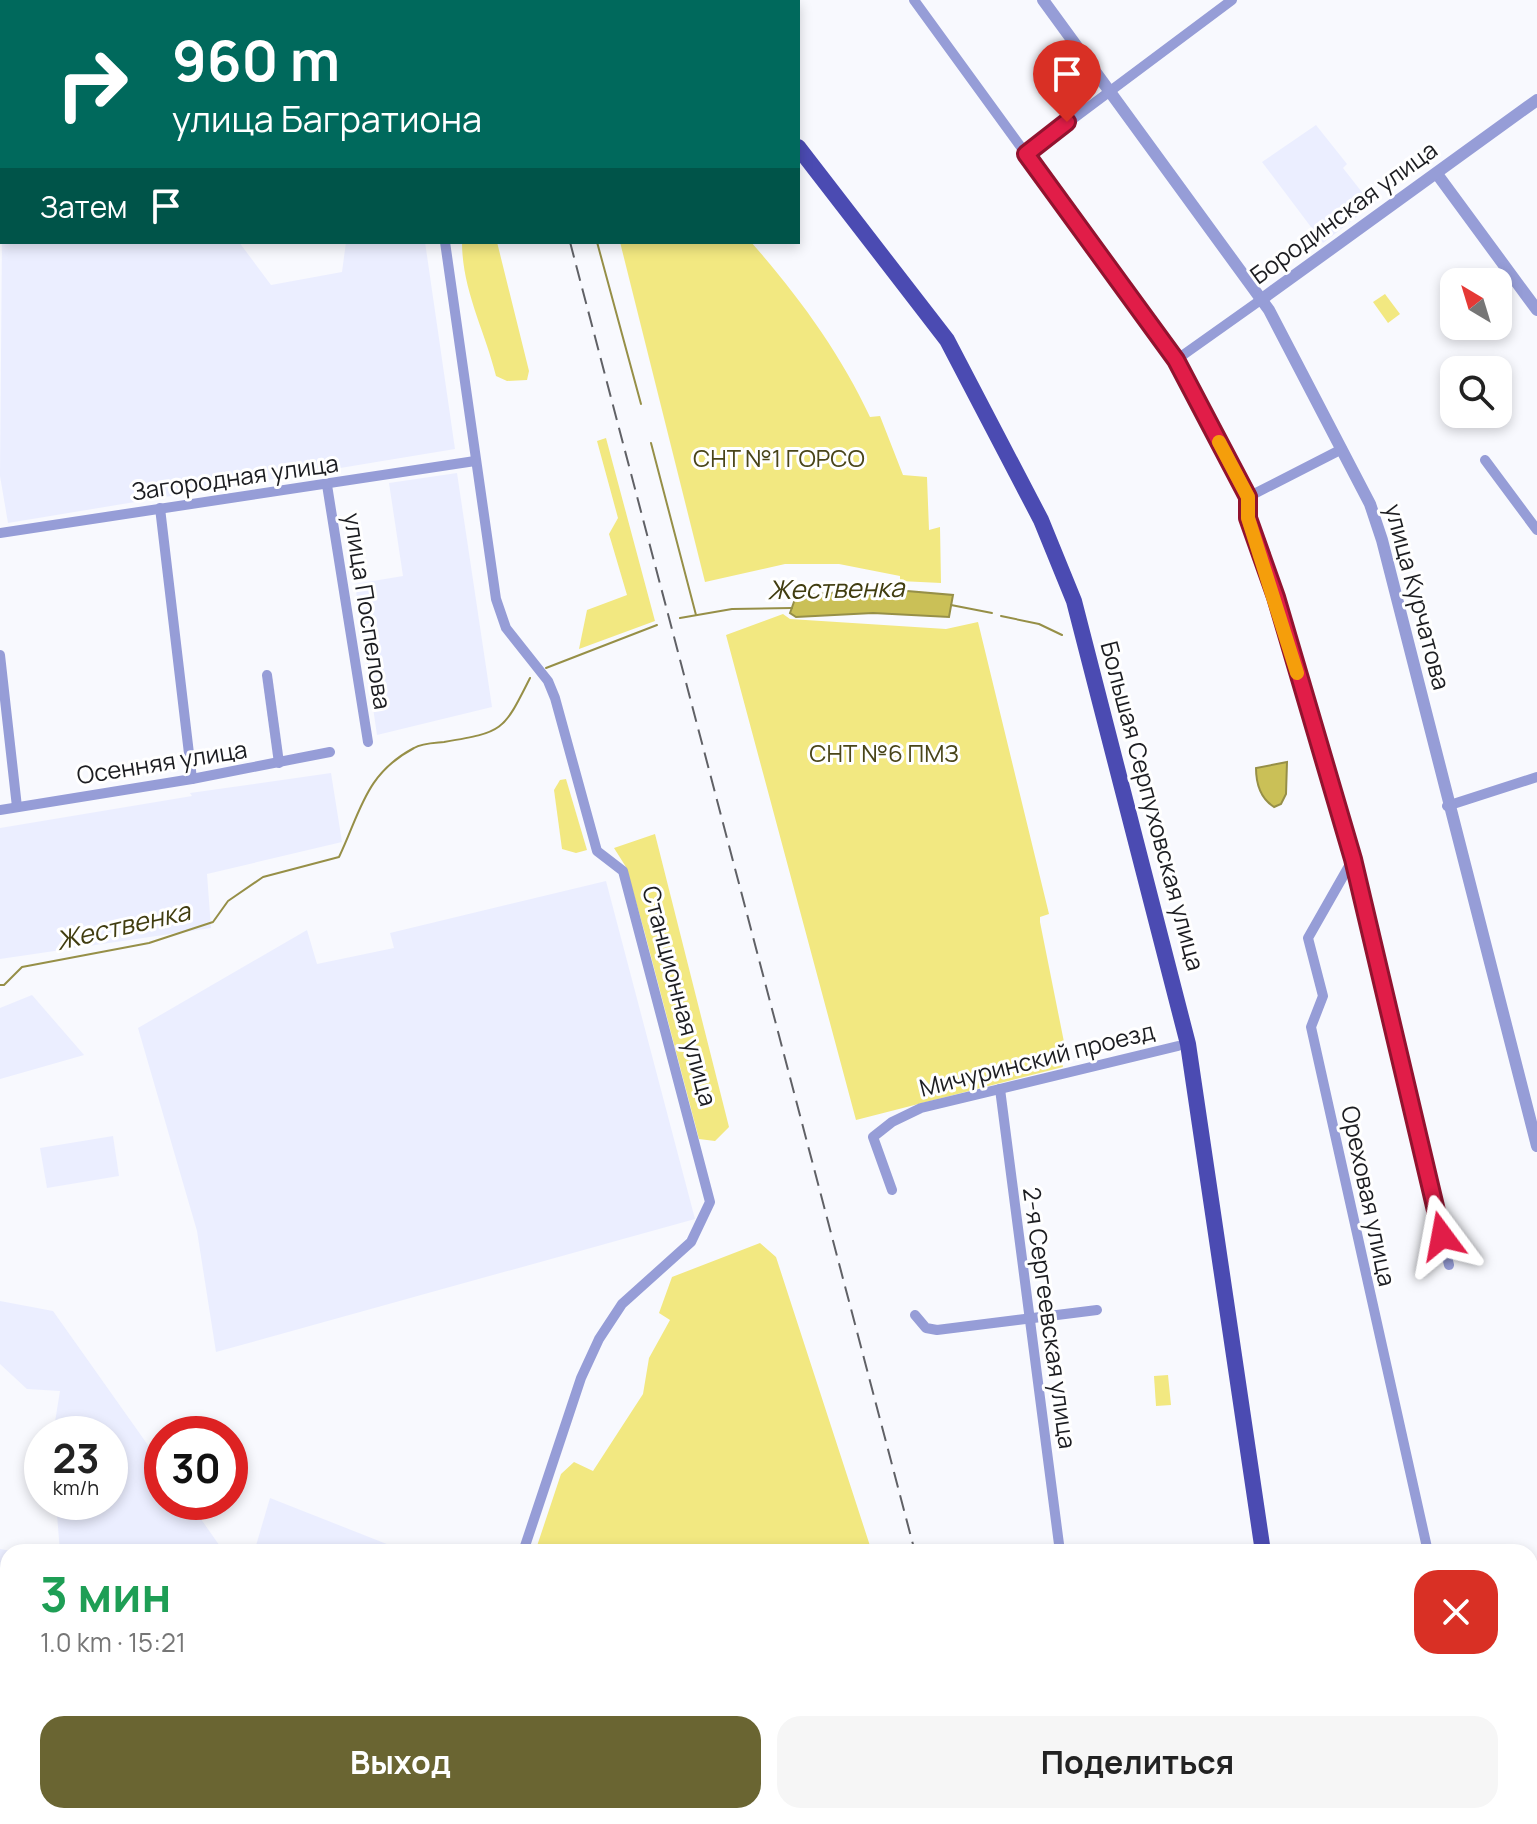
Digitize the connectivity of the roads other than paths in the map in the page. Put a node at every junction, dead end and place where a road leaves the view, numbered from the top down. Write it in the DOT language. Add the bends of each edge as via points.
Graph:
graph roads {
  1 [pos="914,0"];
  2 [pos="1043,0"];
  3 [pos="1232,0"];
  4 [pos="1108,91"];
  5 [pos="1537,100"];
  6 [pos="800,150"];
  7 [pos="1026,154"];
  8 [pos="800,167"];
  9 [pos="1437,174"];
  10 [pos="445,244"];
  11 [pos="1262,299"];
  12 [pos="1537,310"];
  13 [pos="1176,360"];
  14 [pos="1342,449"];
  15 [pos="1485,460"];
  16 [pos="475,461"];
  17 [pos="327,485"];
  18 [pos="1248,497"];
  19 [pos="160,508"];
  20 [pos="1537,530"];
  21 [pos="0,533"];
  22 [pos="0,655"];
  23 [pos="267,675"];
  24 [pos="368,742"];
  25 [pos="330,752"];
  26 [pos="279,763"];
  27 [pos="1537,777"];
  28 [pos="192,779"];
  29 [pos="1447,806"];
  30 [pos="17,807"];
  31 [pos="0,810"];
  32 [pos="1353,859"];
  33 [pos="1178,1046"];
  34 [pos="1000,1089"];
  35 [pos="1537,1146"];
  36 [pos="892,1190"];
  37 [pos="1449,1265"];
  38 [pos="1097,1310"];
  39 [pos="915,1315"];
  40 [pos="1029,1319"];
  41 [pos="526,1544"];
  42 [pos="1059,1544"];
  43 [pos="1252,1544"];
  44 [pos="1262,1544"];
  45 [pos="1426,1544"];
  1 -- 7 [label="street"];
  2 -- 4 [label="street, улица Курчатова"];
  3 -- 4 [label="street"];
  4 -- 7 [label="street"];
  4 -- 11 [label="street, улица Курчатова"];
  5 -- 9 [label="street, Бородинская улица"];
  6 -- 44 [label="main road, Большая Серпуховская улица" via="947,340 1041,520 1074,601 1188,1044"];
  7 -- 13 [label="street"];
  8 -- 33 [label="main road, Большая Серпуховская улица" via="946,357 1041,541 1070,621"];
  9 -- 11 [label="street, Бородинская улица"];
  9 -- 12 [label="street"];
  10 -- 16 [label="street, Станционная улица"];
  11 -- 13 [label="street, Бородинская улица"];
  11 -- 14 [label="street, улица Курчатова"];
  13 -- 18 [label="street"];
  14 -- 18 [label="street"];
  14 -- 29 [label="street, улица Курчатова" via="1382,540"];
  15 -- 20 [label="street"];
  16 -- 17 [label="street, Загородная улица"];
  16 -- 41 [label="street, Станционная улица" via="496,599 506,628 548,681 555,698 597,851 623,871 710,1202 691,1242 622,1304 599,1339"];
  17 -- 19 [label="street, Загородная улица"];
  17 -- 24 [label="street, улица Поспелова"];
  18 -- 32 [label="street" via="1248,518"];
  19 -- 21 [label="street, Загородная улица"];
  19 -- 28 [label="street"];
  22 -- 30 [label="street"];
  23 -- 26 [label="street"];
  25 -- 26 [label="street, Осенняя улица"];
  26 -- 28 [label="street, Осенняя улица"];
  27 -- 29 [label="street"];
  28 -- 30 [label="street, Осенняя улица"];
  29 -- 35 [label="street, улица Курчатова"];
  30 -- 31 [label="street, Осенняя улица"];
  32 -- 37 [label="street"];
  32 -- 45 [label="street, Ореховая улица" via="1308,938 1323,996 1311,1027"];
  33 -- 34 [label="street, Мичуринский проезд"];
  33 -- 43 [label="main road, Большая Серпуховская улица"];
  34 -- 36 [label="street, Мичуринский проезд" via="921,1108 873,1137"];
  34 -- 40 [label="street, 2-я Сергеевская улица"];
  38 -- 40 [label="street"];
  39 -- 40 [label="street" via="926,1328 937,1330"];
  40 -- 42 [label="street, 2-я Сергеевская улица"];
}
